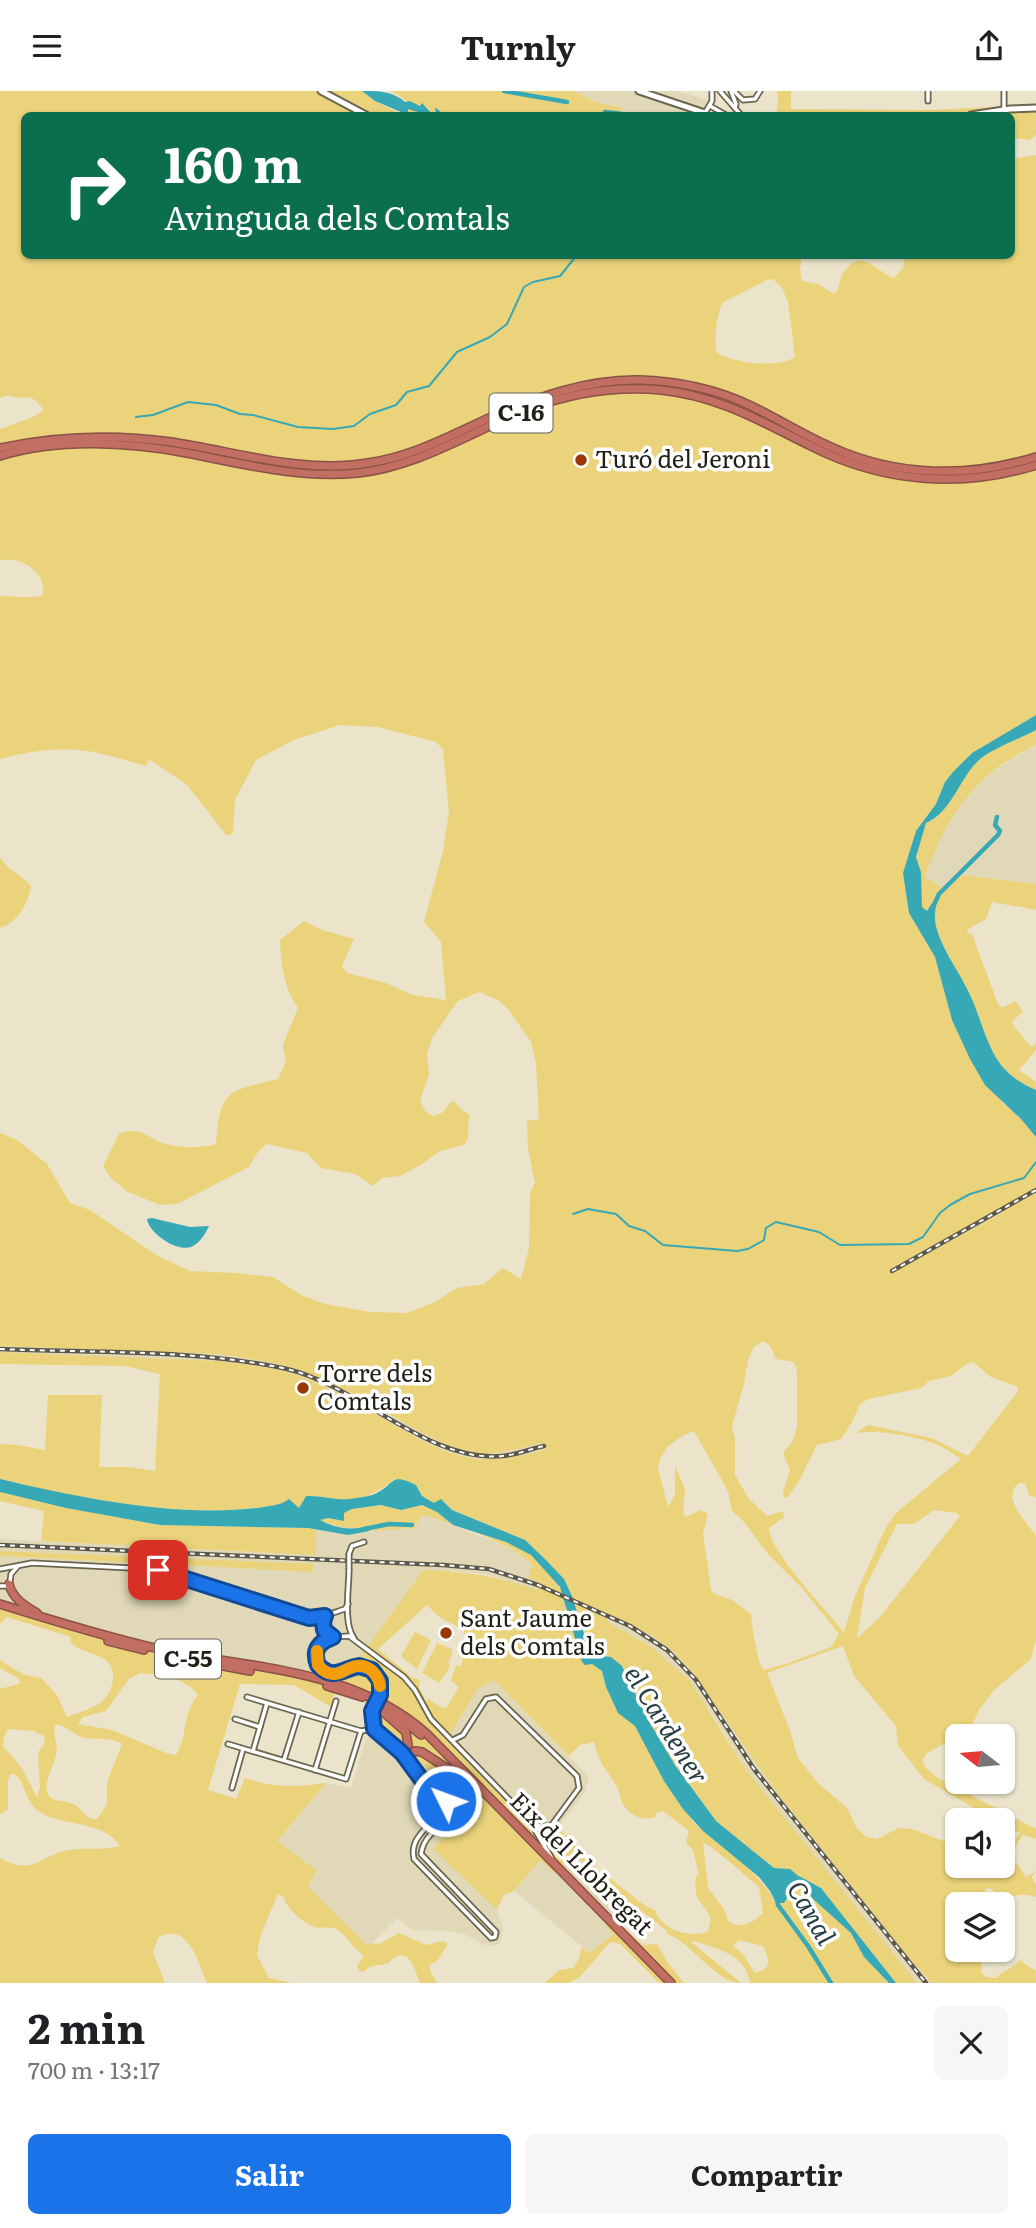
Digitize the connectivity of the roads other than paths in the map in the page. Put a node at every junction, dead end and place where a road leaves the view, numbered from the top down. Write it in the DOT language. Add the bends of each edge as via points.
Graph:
graph roads {
  1 [pos="321,91"];
  2 [pos="639,91"];
  3 [pos="712,91"];
  4 [pos="720,91"];
  5 [pos="733,91"];
  6 [pos="760,91"];
  7 [pos="928,91"];
  8 [pos="1004,91"];
  9 [pos="928,101"];
  10 [pos="710,106"];
  11 [pos="734,108"];
  12 [pos="1036,109"];
  13 [pos="1004,111"];
  14 [pos="360,112"];
  15 [pos="698,112"];
  16 [pos="706,112"];
  17 [pos="721,112"];
  18 [pos="738,112"];
  19 [pos="996,112"];
  20 [pos="0,447"];
  21 [pos="0,456"];
  22 [pos="1036,457"];
  23 [pos="1036,465"];
  24 [pos="364,1542"];
  25 [pos="20,1564"];
  26 [pos="3,1568"];
  27 [pos="11,1574"];
  28 [pos="9,1584"];
  29 [pos="0,1586"];
  30 [pos="349,1601"];
  31 [pos="0,1606"];
  32 [pos="338,1611"];
  33 [pos="325,1616"];
  34 [pos="309,1618"];
  35 [pos="348,1619"];
  36 [pos="64,1623"];
  37 [pos="349,1626"];
  38 [pos="323,1628"];
  39 [pos="342,1636"];
  40 [pos="333,1637"];
  41 [pos="356,1640"];
  42 [pos="319,1644"];
  43 [pos="247,1697"];
  44 [pos="336,1701"];
  45 [pos="267,1703"];
  46 [pos="375,1706"];
  47 [pos="299,1712"];
  48 [pos="234,1719"];
  49 [pos="330,1721"];
  50 [pos="260,1727"];
  51 [pos="374,1729"];
  52 [pos="361,1731"];
  53 [pos="463,1735"];
  54 [pos="451,1739"];
  55 [pos="228,1744"];
  56 [pos="408,1745"];
  57 [pos="244,1749"];
  58 [pos="415,1751"];
  59 [pos="464,1751"];
  60 [pos="253,1752"];
  61 [pos="404,1755"];
  62 [pos="284,1761"];
  63 [pos="315,1770"];
  64 [pos="468,1782"];
  65 [pos="232,1788"];
  66 [pos="436,1799"];
  67 [pos="443,1802"];
  68 [pos="519,1809"];
  69 [pos="438,1810"];
  70 [pos="447,1823"];
  71 [pos="551,1857"];
  72 [pos="668,1983"];
  1 -- 14 [label="street"];
  2 -- 15 [label="street"];
  3 -- 10 [label="street"];
  4 -- 11 [label="street"];
  5 -- 6 [label="street" via="743,100 754,99"];
  5 -- 11 [label="street"];
  7 -- 9 [label="street"];
  8 -- 13 [label="street"];
  10 -- 16 [label="street"];
  10 -- 17 [label="street"];
  11 -- 18 [label="street"];
  12 -- 13 [label="street"];
  13 -- 19 [label="street"];
  20 -- 22 [label="highway, C-16" via="42,439 126,438 293,465 345,466 392,459 562,390 640,380 688,385 734,399 832,448 883,465 930,472 965,471"];
  21 -- 23 [label="highway, C-16" via="39,448 103,445 184,453 285,472 359,473 429,454 528,409 606,390 637,388 679,392 729,405 828,455 888,474 958,480"];
  24 -- 30 [label="street, bridge" via="352,1546 349,1553"];
  25 -- 26 [label="street"];
  25 -- 27 [label="street"];
  25 -- 34 [label="street" via="158,1570"];
  26 -- 27 [label="street"];
  27 -- 28 [label="street"];
  28 -- 29 [label="street"];
  28 -- 36 [label="highway" via="24,1605"];
  30 -- 32 [label="street"];
  30 -- 35 [label="street"];
  31 -- 36 [label="highway, Eix del Llobregat / C-55"];
  31 -- 46 [label="highway, Eix del Llobregat / C-55" via="130,1647 324,1685"];
  32 -- 33 [label="street"];
  32 -- 35 [label="street"];
  33 -- 34 [label="street"];
  33 -- 38 [label="street"];
  34 -- 38 [label="street"];
  35 -- 37 [label="street"];
  36 -- 72 [label="highway, Eix del Llobregat / C-55" via="156,1648 336,1683 388,1705 427,1734"];
  37 -- 39 [label="street"];
  37 -- 41 [label="street"];
  38 -- 40 [label="street"];
  38 -- 42 [label="street"];
  39 -- 40 [label="street"];
  39 -- 41 [label="street"];
  40 -- 42 [label="street"];
  41 -- 54 [label="street" via="410,1683 427,1714"];
  42 -- 46 [label="street, bridge" via="316,1655 321,1669 334,1674 354,1666 366,1667 378,1677 380,1695"];
  43 -- 45 [label="street"];
  44 -- 49 [label="street"];
  45 -- 47 [label="street"];
  45 -- 50 [label="street"];
  46 -- 51 [label="street"];
  46 -- 56 [label="highway" via="405,1732"];
  46 -- 64 [label="highway, Eix del Llobregat / C-55" via="410,1725"];
  47 -- 49 [label="street"];
  47 -- 62 [label="street"];
  48 -- 50 [label="street"];
  49 -- 52 [label="street"];
  49 -- 63 [label="street"];
  50 -- 60 [label="street"];
  51 -- 52 [label="street"];
  51 -- 61 [label="street"];
  52 -- 63 [label="street" via="346,1779"];
  53 -- 54 [label="street"];
  53 -- 59 [label="street"];
  53 -- 68 [label="street" via="486,1699 496,1697 578,1778 579,1788 551,1826 539,1826"];
  54 -- 59 [label="street"];
  55 -- 57 [label="street"];
  56 -- 58 [label="highway"];
  56 -- 61 [label="highway"];
  57 -- 60 [label="street"];
  57 -- 65 [label="street"];
  58 -- 61 [label="highway"];
  58 -- 64 [label="highway" via="428,1754"];
  59 -- 68 [label="street"];
  60 -- 62 [label="street"];
  61 -- 66 [label="street"];
  62 -- 63 [label="street"];
  64 -- 72 [label="highway, Eix del Llobregat / C-55"];
  66 -- 67 [label="street"];
  66 -- 69 [label="street"];
  67 -- 69 [label="street"];
  67 -- 70 [label="street" via="455,1803 460,1810 456,1820"];
  68 -- 71 [label="street"];
  69 -- 70 [label="street"];
  69 -- 70 [label="street" via="415,1839 414,1859 495,1937 421,1854 425,1840"];
}
